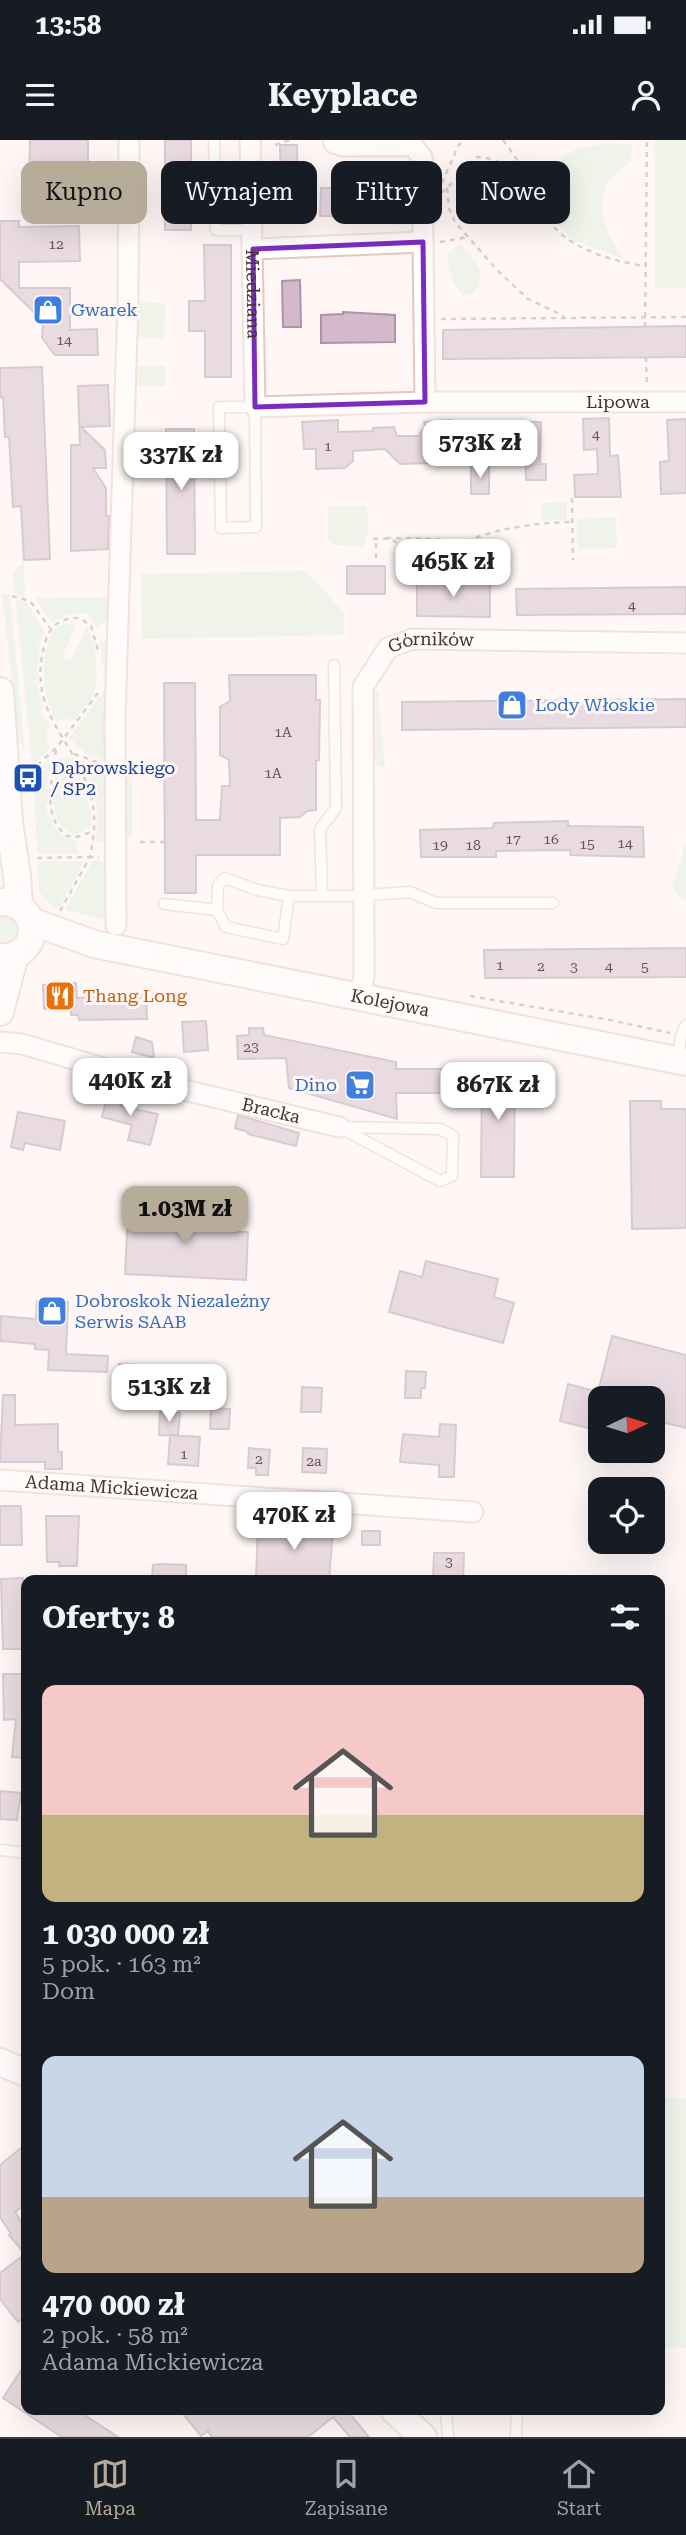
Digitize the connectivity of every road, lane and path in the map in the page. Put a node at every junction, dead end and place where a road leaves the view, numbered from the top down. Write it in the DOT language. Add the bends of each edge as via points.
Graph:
graph roads {
  1 [pos="130,140"];
  2 [pos="214,140"];
  3 [pos="250,140"];
  4 [pos="290,140"];
  5 [pos="333,140"];
  6 [pos="464,140"];
  7 [pos="503,140"];
  8 [pos="646,140"];
  9 [pos="275,145"];
  10 [pos="422,161"];
  11 [pos="474,161"];
  12 [pos="491,161"];
  13 [pos="517,161"];
  14 [pos="442,180"];
  15 [pos="456,180"];
  16 [pos="447,188"];
  17 [pos="442,192"];
  18 [pos="423,224"];
  19 [pos="552,224"];
  20 [pos="468,237"];
  21 [pos="252,239"];
  22 [pos="423,244"];
  23 [pos="646,266"];
  24 [pos="645,317"];
  25 [pos="686,317"];
  26 [pos="567,318"];
  27 [pos="424,320"];
  28 [pos="645,327"];
  29 [pos="425,402"];
  30 [pos="686,402"];
  31 [pos="255,407"];
  32 [pos="572,498"];
  33 [pos="572,522"];
  34 [pos="386,537"];
  35 [pos="459,544"];
  36 [pos="439,557"];
  37 [pos="573,560"];
  38 [pos="432,561"];
  39 [pos="376,562"];
  40 [pos="12,596"];
  41 [pos="50,628"];
  42 [pos="686,643"];
  43 [pos="98,659"];
  44 [pos="334,665"];
  45 [pos="117,673"];
  46 [pos="0,691"];
  47 [pos="64,738"];
  48 [pos="56,748"];
  49 [pos="74,754"];
  50 [pos="115,766"];
  51 [pos="30,772"];
  52 [pos="9,821"];
  53 [pos="94,831"];
  54 [pos="140,842"];
  55 [pos="165,842"];
  56 [pos="116,856"];
  57 [pos="90,857"];
  58 [pos="33,858"];
  59 [pos="0,878"];
  60 [pos="363,895"];
  61 [pos="289,896"];
  62 [pos="322,896"];
  63 [pos="553,903"];
  64 [pos="164,904"];
  65 [pos="217,910"];
  66 [pos="59,913"];
  67 [pos="116,925"];
  68 [pos="15,931"];
  69 [pos="468,995"];
  70 [pos="359,998"];
  71 [pos="0,1012"];
  72 [pos="686,1025"];
  73 [pos="0,1042"];
  74 [pos="682,1053"];
  75 [pos="339,1127"];
  76 [pos="0,1480"];
  77 [pos="473,1513"];
  78 [pos="0,1850"];
  79 [pos="21,1852"];
  80 [pos="0,2062"];
  81 [pos="21,2071"];
  82 [pos="399,2415"];
  83 [pos="446,2415"];
  84 [pos="517,2415"];
  85 [pos="423,2437"];
  86 [pos="448,2437"];
  87 [pos="516,2437"];
  1 -- 45 [label="street"];
  2 -- 21 [label="lane" via="216,230"];
  3 -- 21 [label="street, Miedziana"];
  4 -- 9 [label="path"];
  5 -- 10 [label="street" via="343,146 413,146"];
  6 -- 14 [label="path"];
  7 -- 13 [label="path"];
  8 -- 23 [label="path"];
  11 -- 12 [label="path" via="477,157"];
  15 -- 16 [label="path"];
  16 -- 17 [label="path"];
  16 -- 20 [label="path" via="449,208"];
  18 -- 22 [label="street"];
  19 -- 23 [label="path" via="580,247"];
  20 -- 22 [label="path"];
  20 -- 26 [label="path" via="528,299"];
  21 -- 22 [label="street"];
  21 -- 31 [label="street, Miedziana"];
  22 -- 27 [label="street"];
  23 -- 24 [label="path"];
  24 -- 25 [label="path"];
  24 -- 26 [label="path"];
  24 -- 28 [label="path"];
  26 -- 27 [label="path"];
  27 -- 29 [label="street"];
  29 -- 30 [label="street, Lipowa"];
  29 -- 31 [label="street, Lipowa"];
  31 -- 31 [label="lane, Miedziana" via="219,407 221,528 256,527"];
  32 -- 33 [label="path"];
  33 -- 35 [label="path" via="500,531"];
  33 -- 37 [label="path"];
  34 -- 35 [label="path"];
  34 -- 36 [label="path" via="417,555"];
  34 -- 39 [label="path" via="375,541"];
  35 -- 36 [label="path"];
  36 -- 38 [label="path"];
  40 -- 41 [label="path" via="30,601"];
  41 -- 43 [label="path" via="71,618 86,620 95,635"];
  41 -- 47 [label="path" via="41,686 52,723"];
  42 -- 60 [label="street, Górników" via="412,639 388,648 363,687"];
  44 -- 62 [label="lane" via="335,808 320,829"];
  45 -- 47 [label="path" via="100,688"];
  45 -- 50 [label="street"];
  46 -- 52 [label="street"];
  47 -- 48 [label="path"];
  47 -- 49 [label="path"];
  48 -- 51 [label="path"];
  48 -- 53 [label="path" via="50,795 54,819 62,832 72,837"];
  49 -- 50 [label="path"];
  49 -- 53 [label="path" via="94,808"];
  50 -- 56 [label="street"];
  52 -- 59 [label="street"];
  52 -- 68 [label="street" via="17,876"];
  53 -- 57 [label="path"];
  54 -- 55 [label="path"];
  56 -- 57 [label="path"];
  56 -- 67 [label="street"];
  57 -- 58 [label="path"];
  57 -- 66 [label="path"];
  60 -- 62 [label="lane"];
  60 -- 63 [label="lane" via="410,892 436,903"];
  60 -- 70 [label="street, Górników" via="364,976"];
  61 -- 62 [label="lane"];
  61 -- 65 [label="lane" via="225,878 218,885"];
  61 -- 65 [label="lane" via="283,939 226,927"];
  64 -- 65 [label="lane"];
  68 -- 70 [label="street, Kolejowa"];
  68 -- 71 [label="street"];
  69 -- 74 [label="path" via="610,1020"];
  70 -- 74 [label="street, Kolejowa"];
  72 -- 74 [label="lane"];
  73 -- 75 [label="street, Bracka"];
  75 -- 75 [label="lane" via="440,1181 452,1176 453,1136 440,1129"];
  76 -- 77 [label="street, Adama Mickiewicza"];
  78 -- 79 [label="lane"];
  80 -- 81 [label="street"];
  82 -- 85 [label="street"];
  83 -- 86 [label="lane"];
  84 -- 87 [label="lane"];
}
